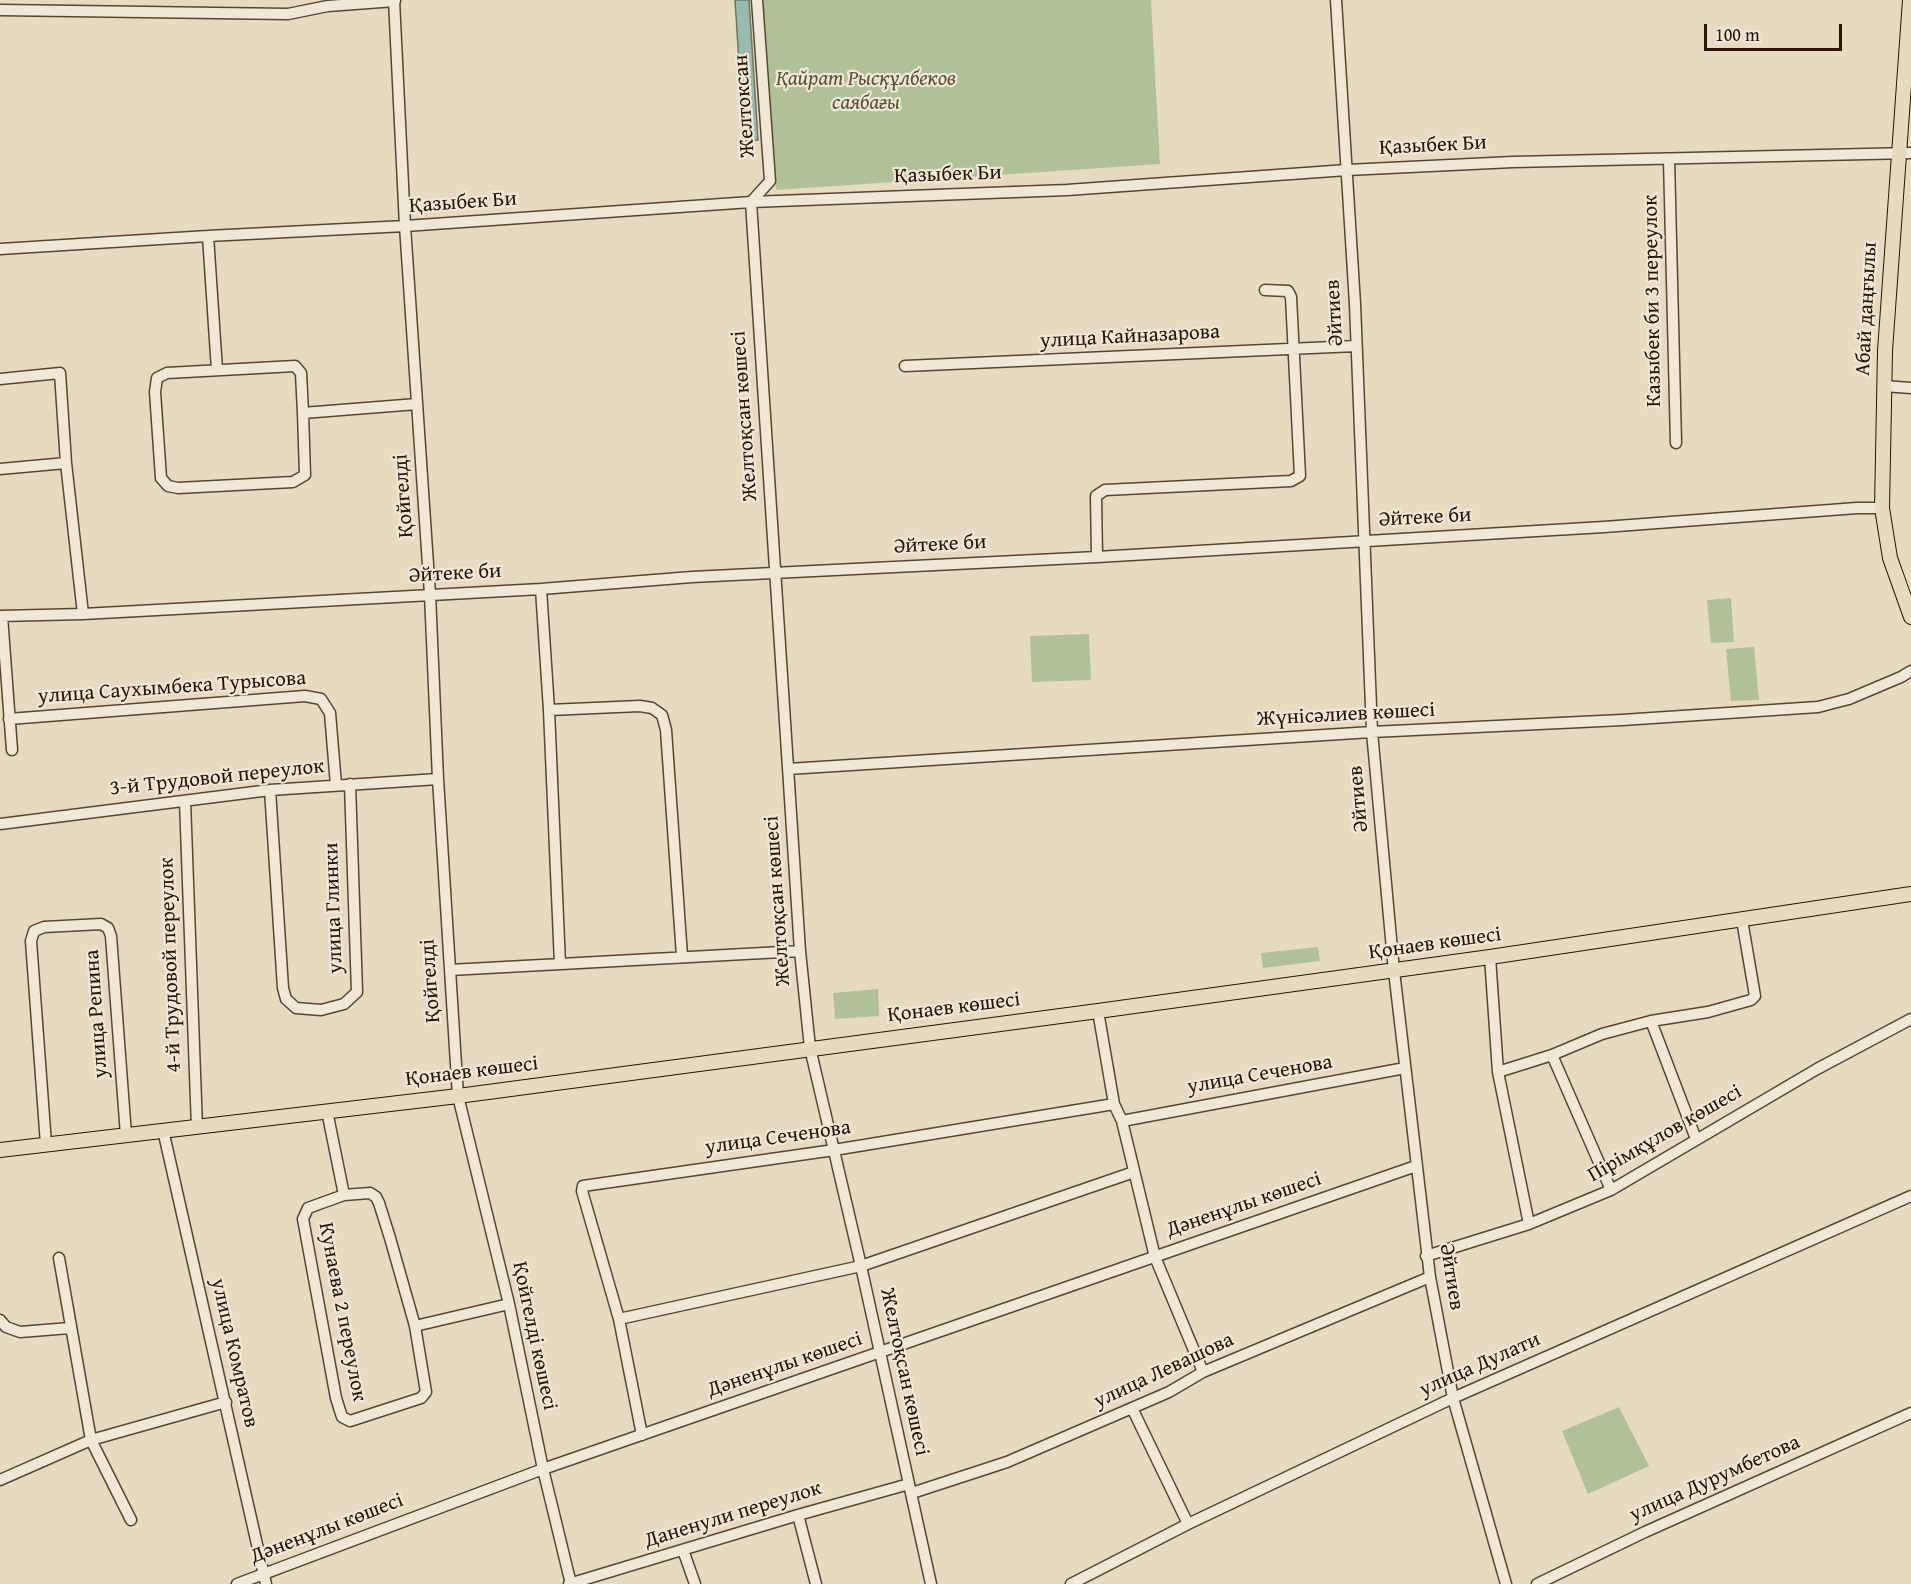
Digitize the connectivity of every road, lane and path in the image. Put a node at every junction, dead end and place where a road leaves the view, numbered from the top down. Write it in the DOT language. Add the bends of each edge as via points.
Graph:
graph roads {
  1 [pos="757,0"];
  2 [pos="1336,0"];
  3 [pos="1910,0"];
  4 [pos="394,1"];
  5 [pos="0,10"];
  6 [pos="1905,153"];
  7 [pos="1669,159"];
  8 [pos="1347,170"];
  9 [pos="751,202"];
  10 [pos="405,226"];
  11 [pos="208,236"];
  12 [pos="0,249"];
  13 [pos="1265,290"];
  14 [pos="1356,346"];
  15 [pos="1293,349"];
  16 [pos="905,366"];
  17 [pos="217,370"];
  18 [pos="0,379"];
  19 [pos="1884,386"];
  20 [pos="1911,388"];
  21 [pos="417,404"];
  22 [pos="303,413"];
  23 [pos="1676,443"];
  24 [pos="66,463"];
  25 [pos="0,469"];
  26 [pos="1882,508"];
  27 [pos="1365,541"];
  28 [pos="1097,557"];
  29 [pos="774,572"];
  30 [pos="541,589"];
  31 [pos="430,594"];
  32 [pos="83,614"];
  33 [pos="1,616"];
  34 [pos="1911,617"];
  35 [pos="1911,671"];
  36 [pos="549,710"];
  37 [pos="9,719"];
  38 [pos="1372,732"];
  39 [pos="12,750"];
  40 [pos="788,769"];
  41 [pos="438,779"];
  42 [pos="336,784"];
  43 [pos="350,784"];
  44 [pos="270,790"];
  45 [pos="185,801"];
  46 [pos="0,824"];
  47 [pos="1911,894"];
  48 [pos="1742,920"];
  49 [pos="800,951"];
  50 [pos="682,956"];
  51 [pos="1490,957"];
  52 [pos="560,964"];
  53 [pos="450,970"];
  54 [pos="1394,971"];
  55 [pos="1098,1011"];
  56 [pos="1911,1019"];
  57 [pos="1651,1022"];
  58 [pos="810,1048"];
  59 [pos="1552,1055"];
  60 [pos="1405,1068"];
  61 [pos="1498,1072"];
  62 [pos="458,1096"];
  63 [pos="1114,1104"];
  64 [pos="327,1111"];
  65 [pos="1122,1120"];
  66 [pos="197,1128"];
  67 [pos="163,1130"];
  68 [pos="126,1134"];
  69 [pos="1695,1139"];
  70 [pos="46,1144"];
  71 [pos="0,1150"];
  72 [pos="834,1150"];
  73 [pos="1416,1166"];
  74 [pos="1134,1172"];
  75 [pos="1611,1190"];
  76 [pos="344,1195"];
  77 [pos="1911,1196"];
  78 [pos="1529,1224"];
  79 [pos="1155,1257"];
  80 [pos="1426,1257"];
  81 [pos="59,1258"];
  82 [pos="861,1266"];
  83 [pos="1430,1277"];
  84 [pos="509,1304"];
  85 [pos="619,1319"];
  86 [pos="0,1320"];
  87 [pos="415,1326"];
  88 [pos="70,1328"];
  89 [pos="881,1353"];
  90 [pos="1203,1372"];
  91 [pos="1453,1398"];
  92 [pos="226,1402"];
  93 [pos="1132,1408"];
  94 [pos="1911,1413"];
  95 [pos="642,1435"];
  96 [pos="91,1440"];
  97 [pos="543,1469"];
  98 [pos="0,1480"];
  99 [pos="910,1489"];
  100 [pos="798,1515"];
  101 [pos="131,1520"];
  102 [pos="1188,1524"];
  103 [pos="683,1550"];
  104 [pos="265,1579"];
  105 [pos="237,1584"];
  106 [pos="570,1584"];
  107 [pos="695,1584"];
  108 [pos="816,1584"];
  109 [pos="931,1584"];
  110 [pos="1071,1584"];
  111 [pos="1506,1584"];
  112 [pos="1537,1584"];
  1 -- 9 [label="street, Желтоксан" via="770,181"];
  2 -- 8 [label="street, Әйтиев"];
  3 -- 6 [label="main road, Абай даңғылы"];
  4 -- 5 [label="street" via="328,6 288,14"];
  4 -- 10 [label="street, Қойгелді"];
  6 -- 7 [label="street, Қазыбек Би"];
  6 -- 19 [label="main road, Абай даңғылы"];
  7 -- 8 [label="street, Қазыбек Би"];
  7 -- 23 [label="street, Казыбек би 3 переулок"];
  8 -- 9 [label="street, Қазыбек Би" via="1067,190"];
  8 -- 14 [label="street, Әйтиев"];
  9 -- 10 [label="street, Қазыбек Би"];
  9 -- 29 [label="street, Желтоқсан көшесі"];
  10 -- 11 [label="street, Қазыбек Би"];
  10 -- 21 [label="street, Қойгелді"];
  11 -- 12 [label="street, Қазыбек Би"];
  11 -- 17 [label="street"];
  13 -- 15 [label="street" via="1288,291 1291,297"];
  14 -- 15 [label="street, улица Кайназарова"];
  14 -- 27 [label="street, Әйтиев"];
  15 -- 16 [label="street, улица Кайназарова"];
  15 -- 28 [label="street" via="1300,476 1291,481 1105,490 1096,496"];
  17 -- 22 [label="street" via="295,366 301,373"];
  17 -- 22 [label="street" via="167,373 157,378 161,478 168,486 293,482 305,475"];
  18 -- 24 [label="street" via="60,373"];
  19 -- 20 [label="street"];
  19 -- 26 [label="main road, Абай даңғылы"];
  21 -- 22 [label="street"];
  21 -- 31 [label="street, Қойгелді"];
  24 -- 25 [label="street"];
  24 -- 32 [label="street"];
  26 -- 27 [label="street, Әйтеке би"];
  26 -- 34 [label="main road, Абай даңғылы" via="1890,558"];
  27 -- 28 [label="street, Әйтеке би"];
  27 -- 38 [label="street, Әйтиев"];
  28 -- 29 [label="street, Әйтеке би"];
  29 -- 30 [label="street, Әйтеке би"];
  29 -- 40 [label="street, Желтоқсан көшесі"];
  30 -- 31 [label="street, Әйтеке би"];
  30 -- 36 [label="street"];
  31 -- 32 [label="street, Әйтеке би"];
  31 -- 41 [label="street, Қойгелді"];
  32 -- 33 [label="street, Әйтеке би"];
  33 -- 37 [label="street"];
  35 -- 38 [label="street, Жүнісәлиев көшесі" via="1849,699 1818,707"];
  36 -- 50 [label="street" via="640,706 662,715"];
  36 -- 52 [label="street"];
  37 -- 39 [label="street"];
  37 -- 42 [label="street, улица Саухымбека Турысова" via="313,697 321,699 330,713"];
  38 -- 40 [label="street, Жүнісәлиев көшесі"];
  38 -- 54 [label="street, Әйтиев"];
  40 -- 49 [label="street, Желтоқсан көшесі"];
  41 -- 43 [label="street, 3-й Трудовой переулок"];
  41 -- 53 [label="street, Қойгелді"];
  42 -- 43 [label="street, 3-й Трудовой переулок"];
  42 -- 44 [label="street, 3-й Трудовой переулок"];
  43 -- 44 [label="street, улица Глинки" via="357,992 344,1004 321,1010 296,1008 286,999"];
  44 -- 45 [label="street, 3-й Трудовой переулок"];
  45 -- 46 [label="street, 3-й Трудовой переулок"];
  45 -- 66 [label="street, 4-й Трудовой переулок"];
  47 -- 48 [label="main road, Қонаев көшесі"];
  48 -- 51 [label="main road, Қонаев көшесі"];
  48 -- 57 [label="street" via="1755,996 1747,1002 1708,1012"];
  49 -- 50 [label="street"];
  49 -- 58 [label="street, Желтоқсан көшесі"];
  50 -- 52 [label="street"];
  51 -- 54 [label="main road, Қонаев көшесі"];
  51 -- 61 [label="street"];
  52 -- 53 [label="street"];
  53 -- 62 [label="street, Қойгелді"];
  54 -- 55 [label="main road, Қонаев көшесі"];
  54 -- 60 [label="street, Әйтиев"];
  55 -- 58 [label="main road, Қонаев көшесі"];
  55 -- 63 [label="street"];
  56 -- 69 [label="street, Пірімқұлов көшесі"];
  57 -- 59 [label="street" via="1580,1042"];
  57 -- 69 [label="street"];
  58 -- 62 [label="main road, Қонаев көшесі"];
  58 -- 72 [label="street, Желтоқсан көшесі"];
  59 -- 61 [label="street"];
  59 -- 75 [label="street"];
  60 -- 65 [label="street, улица Сеченова"];
  60 -- 73 [label="street, Әйтиев"];
  61 -- 78 [label="street"];
  62 -- 64 [label="main road, Қонаев көшесі"];
  62 -- 84 [label="street, Қойгелді көшесі"];
  63 -- 65 [label="street"];
  63 -- 72 [label="street, улица Сеченова"];
  64 -- 66 [label="main road, Қонаев көшесі"];
  64 -- 76 [label="street"];
  65 -- 74 [label="street"];
  66 -- 67 [label="main road, Қонаев көшесі"];
  67 -- 68 [label="main road, Қонаев көшесі"];
  67 -- 92 [label="street, улица Комратов"];
  68 -- 70 [label="main road, Қонаев көшесі"];
  68 -- 70 [label="street, улица Репина" via="108,928 101,924 44,927 34,931 32,941"];
  69 -- 75 [label="street, Пірімқұлов көшесі"];
  70 -- 71 [label="main road, Қонаев көшесі"];
  72 -- 82 [label="street, Желтоқсан көшесі"];
  72 -- 85 [label="street, улица Сеченова" via="583,1186"];
  73 -- 79 [label="street, Дәненұлы көшесі"];
  73 -- 80 [label="street, Әйтиев"];
  74 -- 79 [label="street"];
  74 -- 82 [label="street"];
  75 -- 78 [label="street, Пірімқұлов көшесі"];
  76 -- 87 [label="street, Кунаева 2 переулок" via="370,1193 376,1197"];
  76 -- 87 [label="street, Кунаева 2 переулок" via="308,1208 303,1219 336,1398 344,1420 425,1395"];
  77 -- 91 [label="street, улица Дулати"];
  78 -- 80 [label="street, Пірімқұлов көшесі"];
  79 -- 89 [label="street, Дәненұлы көшесі"];
  79 -- 90 [label="street"];
  80 -- 83 [label="street, Әйтиев"];
  81 -- 88 [label="street"];
  82 -- 85 [label="street"];
  82 -- 89 [label="street, Желтоқсан көшесі"];
  83 -- 90 [label="street, улица Левашова"];
  83 -- 91 [label="street, Әйтиев"];
  84 -- 87 [label="street"];
  84 -- 97 [label="street, Қойгелді көшесі"];
  85 -- 95 [label="street, улица Сеченова"];
  86 -- 88 [label="street" via="20,1332"];
  88 -- 96 [label="street"];
  89 -- 95 [label="street, Дәненұлы көшесі"];
  89 -- 99 [label="street, Желтоқсан көшесі"];
  90 -- 93 [label="street, улица Левашова"];
  91 -- 102 [label="street, улица Дулати"];
  91 -- 111 [label="street, Әйтиев"];
  92 -- 96 [label="street"];
  92 -- 104 [label="street, улица Комратов"];
  93 -- 99 [label="street, улица Левашова" via="1007,1462"];
  93 -- 102 [label="street"];
  94 -- 112 [label="street, улица Дурумбетова"];
  95 -- 97 [label="street, Дәненұлы көшесі"];
  96 -- 98 [label="street"];
  96 -- 101 [label="street"];
  97 -- 104 [label="street, Дәненұлы көшесі"];
  97 -- 106 [label="street, Қойгелді көшесі"];
  99 -- 100 [label="street, Даненули переулок"];
  99 -- 109 [label="street, Желтоқсан көшесі"];
  100 -- 103 [label="street, Даненули переулок"];
  100 -- 108 [label="street"];
  102 -- 110 [label="street, улица Дулати"];
  103 -- 106 [label="street, Даненули переулок"];
  103 -- 107 [label="street"];
  104 -- 105 [label="street, Дәненұлы көшесі"];
}
